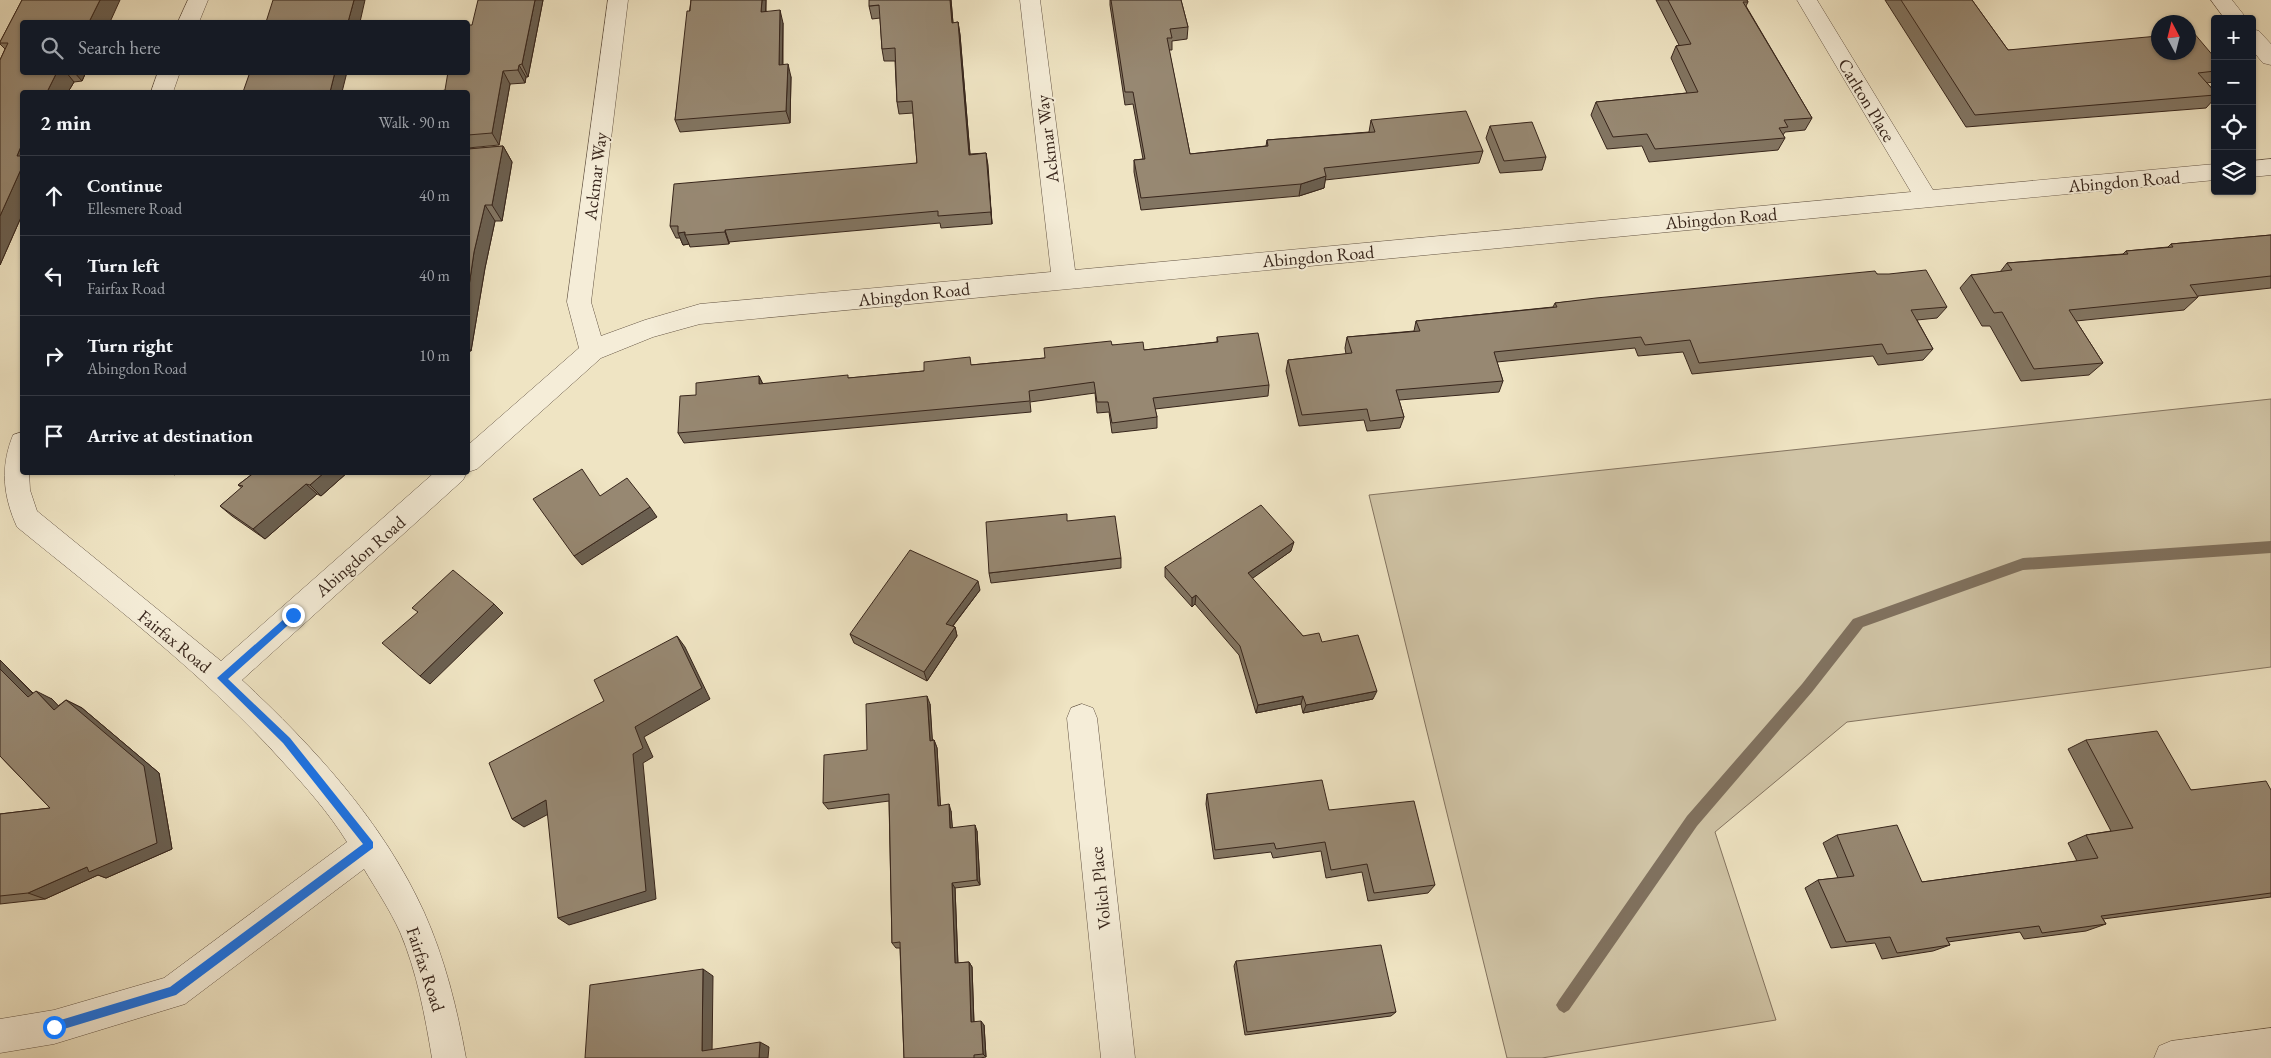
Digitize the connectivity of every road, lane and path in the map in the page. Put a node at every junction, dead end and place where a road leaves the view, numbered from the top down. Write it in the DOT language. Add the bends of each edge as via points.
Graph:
graph roads {
  1 [pos="198,0"];
  2 [pos="618,0"];
  3 [pos="1030,0"];
  4 [pos="1807,0"];
  5 [pos="2221,0"];
  6 [pos="2234,15"];
  7 [pos="190,20"];
  8 [pos="2256,41"];
  9 [pos="2271,58"];
  10 [pos="168,75"];
  11 [pos="163,90"];
  12 [pos="2271,167"];
  13 [pos="2256,169"];
  14 [pos="2211,172"];
  15 [pos="1927,199"];
  16 [pos="1064,279"];
  17 [pos="592,351"];
  18 [pos="20,447"];
  19 [pos="470,459"];
  20 [pos="7,475"];
  21 [pos="451,475"];
  22 [pos="222,678"];
  23 [pos="1082,718"];
  24 [pos="369,845"];
  25 [pos="0,1036"];
  26 [pos="2271,1044"];
  27 [pos="449,1058"];
  28 [pos="1118,1058"];
  29 [pos="2170,1058"];
  1 -- 7 [label="street"];
  2 -- 17 [label="street, Ackmar Way" via="579,302"];
  3 -- 16 [label="street, Ackmar Way"];
  4 -- 15 [label="street, Carlton Place"];
  5 -- 6 [label="street"];
  8 -- 9 [label="street"];
  10 -- 11 [label="street"];
  12 -- 13 [label="street"];
  14 -- 15 [label="street, Abingdon Road"];
  15 -- 16 [label="street, Abingdon Road"];
  16 -- 17 [label="street, Abingdon Road" via="700,314 658,324"];
  17 -- 19 [label="street, Abingdon Road"];
  18 -- 20 [label="street, Fairfax Road"];
  20 -- 22 [label="street, Fairfax Road" via="27,519"];
  21 -- 22 [label="street, Abingdon Road"];
  22 -- 24 [label="street, Fairfax Road" via="286,740"];
  23 -- 28 [label="street, Volich Place"];
  24 -- 25 [label="street" via="173,992 54,1027"];
  24 -- 27 [label="street, Fairfax Road" via="414,926 439,1000"];
  26 -- 29 [label="street"];
}
